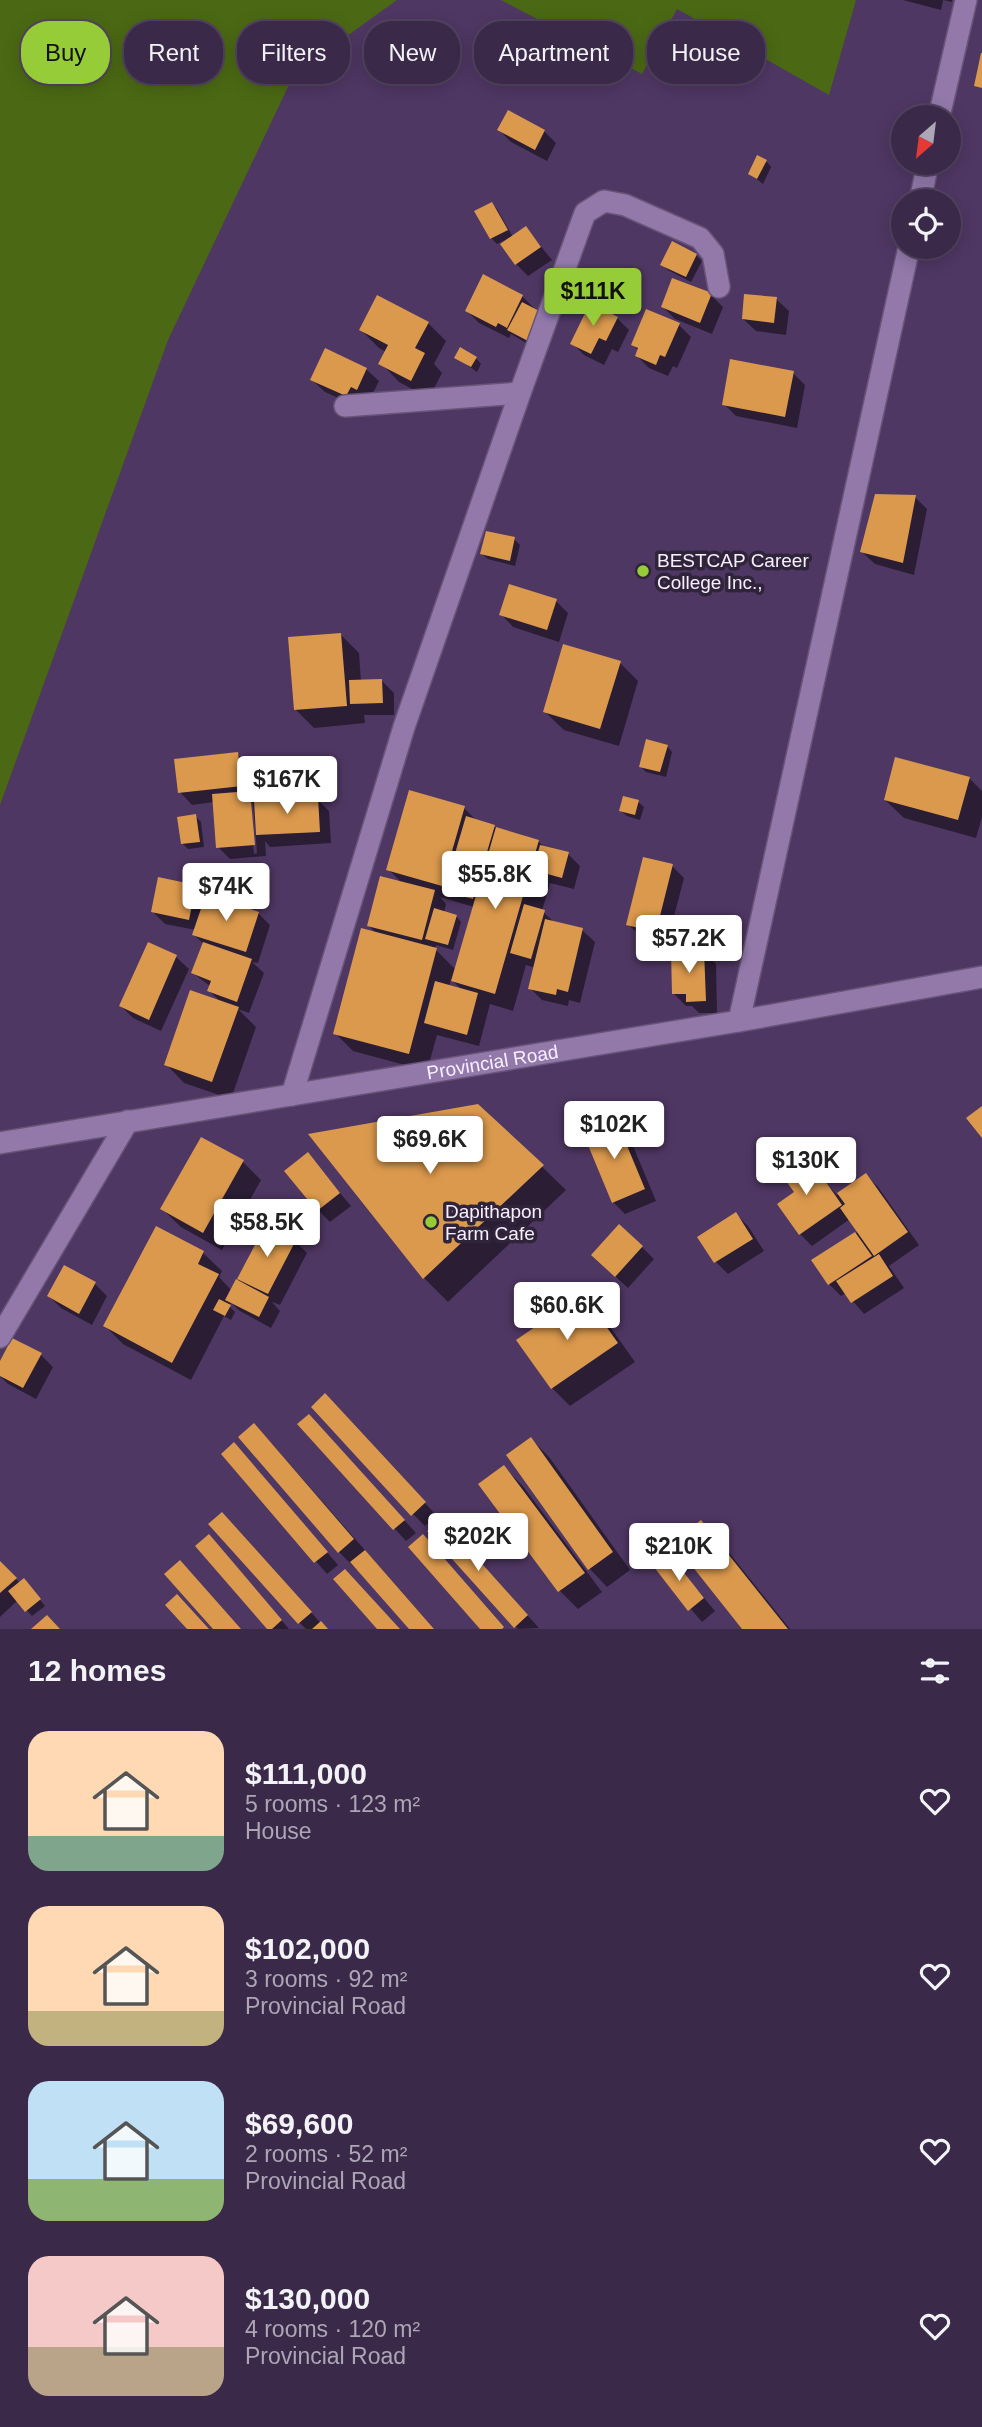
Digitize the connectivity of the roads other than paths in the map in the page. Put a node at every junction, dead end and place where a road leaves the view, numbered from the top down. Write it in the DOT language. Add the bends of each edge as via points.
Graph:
graph roads {
  1 [pos="966,0"];
  2 [pos="942,105"];
  3 [pos="906,259"];
  4 [pos="719,287"];
  5 [pos="520,393"];
  6 [pos="345,406"];
  7 [pos="982,977"];
  8 [pos="739,1021"];
  9 [pos="292,1095"];
  10 [pos="128,1121"];
  11 [pos="0,1143"];
  12 [pos="0,1336"];
  1 -- 2 [label="street"];
  3 -- 8 [label="street"];
  4 -- 5 [label="street" via="713,254 700,238 625,205 604,201 585,213"];
  5 -- 6 [label="street"];
  5 -- 9 [label="street" via="404,727"];
  7 -- 8 [label="street, Provincial Road"];
  8 -- 9 [label="street, Provincial Road"];
  9 -- 10 [label="street, Provincial Road"];
  10 -- 11 [label="street, Provincial Road"];
  10 -- 12 [label="street"];
}
